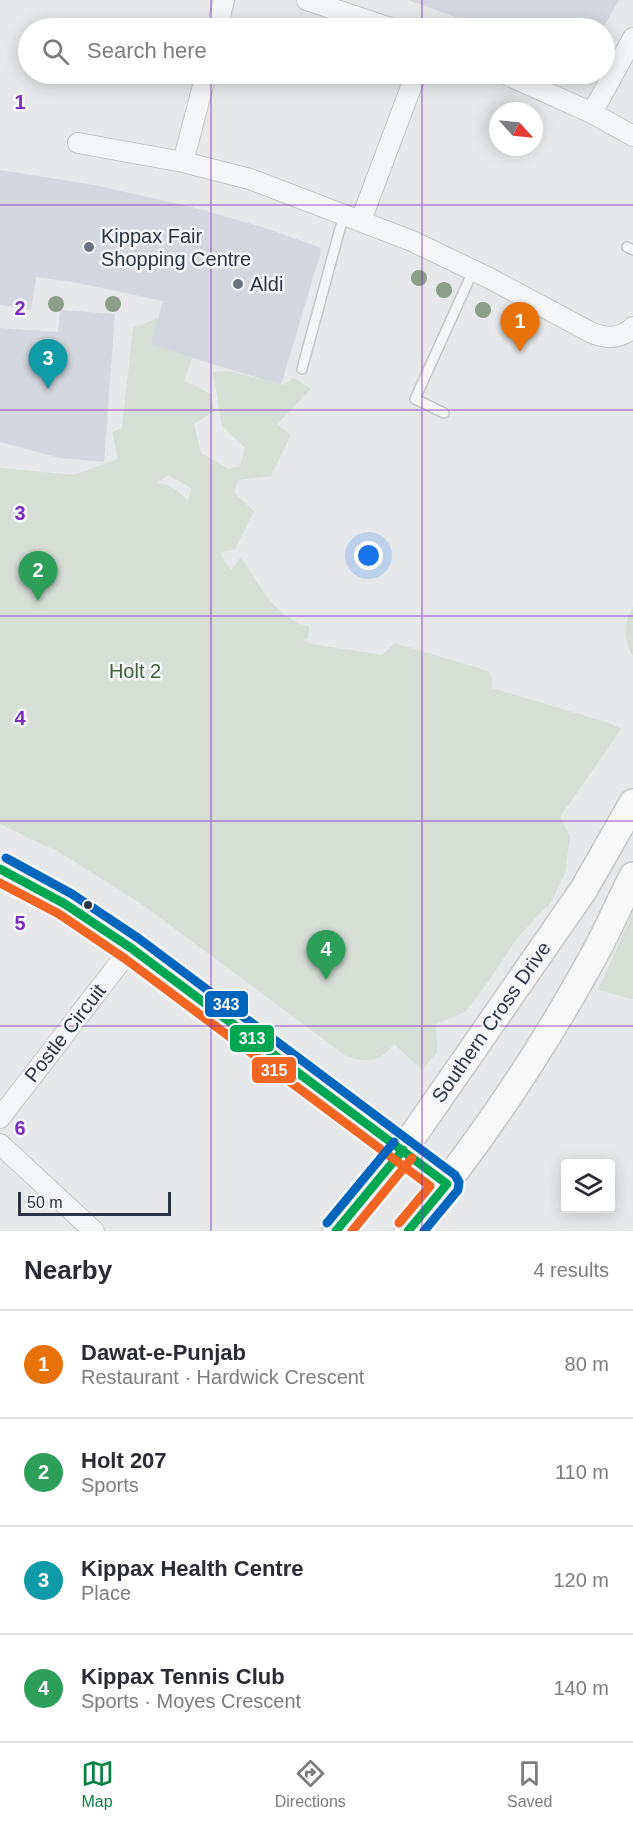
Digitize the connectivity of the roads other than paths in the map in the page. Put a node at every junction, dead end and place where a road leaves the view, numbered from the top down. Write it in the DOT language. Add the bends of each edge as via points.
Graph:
graph roads {
  1 [pos="224,0"];
  2 [pos="307,0"];
  3 [pos="220,18"];
  4 [pos="360,18"];
  5 [pos="633,38"];
  6 [pos="615,71"];
  7 [pos="203,84"];
  8 [pos="412,84"];
  9 [pos="527,84"];
  10 [pos="608,84"];
  11 [pos="592,113"];
  12 [pos="633,136"];
  13 [pos="78,143"];
  14 [pos="183,162"];
  15 [pos="352,217"];
  16 [pos="473,271"];
  17 [pos="633,327"];
  18 [pos="302,369"];
  19 [pos="444,413"];
  20 [pos="633,804"];
  21 [pos="0,869"];
  22 [pos="633,876"];
  23 [pos="131,948"];
  24 [pos="0,1118"];
  25 [pos="0,1144"];
  26 [pos="403,1150"];
  27 [pos="447,1184"];
  28 [pos="94,1231"];
  29 [pos="336,1231"];
  30 [pos="408,1231"];
  1 -- 3 [label="street"];
  2 -- 4 [label="street"];
  5 -- 6 [label="street"];
  7 -- 14 [label="street"];
  8 -- 15 [label="street"];
  9 -- 11 [label="street"];
  10 -- 11 [label="street"];
  11 -- 12 [label="street"];
  13 -- 14 [label="street"];
  14 -- 15 [label="street" via="250,179"];
  15 -- 16 [label="street"];
  15 -- 18 [label="lane"];
  16 -- 17 [label="street" via="601,336 617,337"];
  16 -- 19 [label="lane" via="415,399"];
  20 -- 26 [label="main road, Southern Cross Drive" via="584,889"];
  21 -- 23 [label="street" via="65,904"];
  22 -- 27 [label="main road" via="589,965 539,1052"];
  23 -- 24 [label="street, Postle Circuit"];
  23 -- 26 [label="street"];
  25 -- 28 [label="street"];
  26 -- 27 [label="street"];
  26 -- 29 [label="main road, Southern Cross Drive"];
  27 -- 30 [label="main road"];
}
